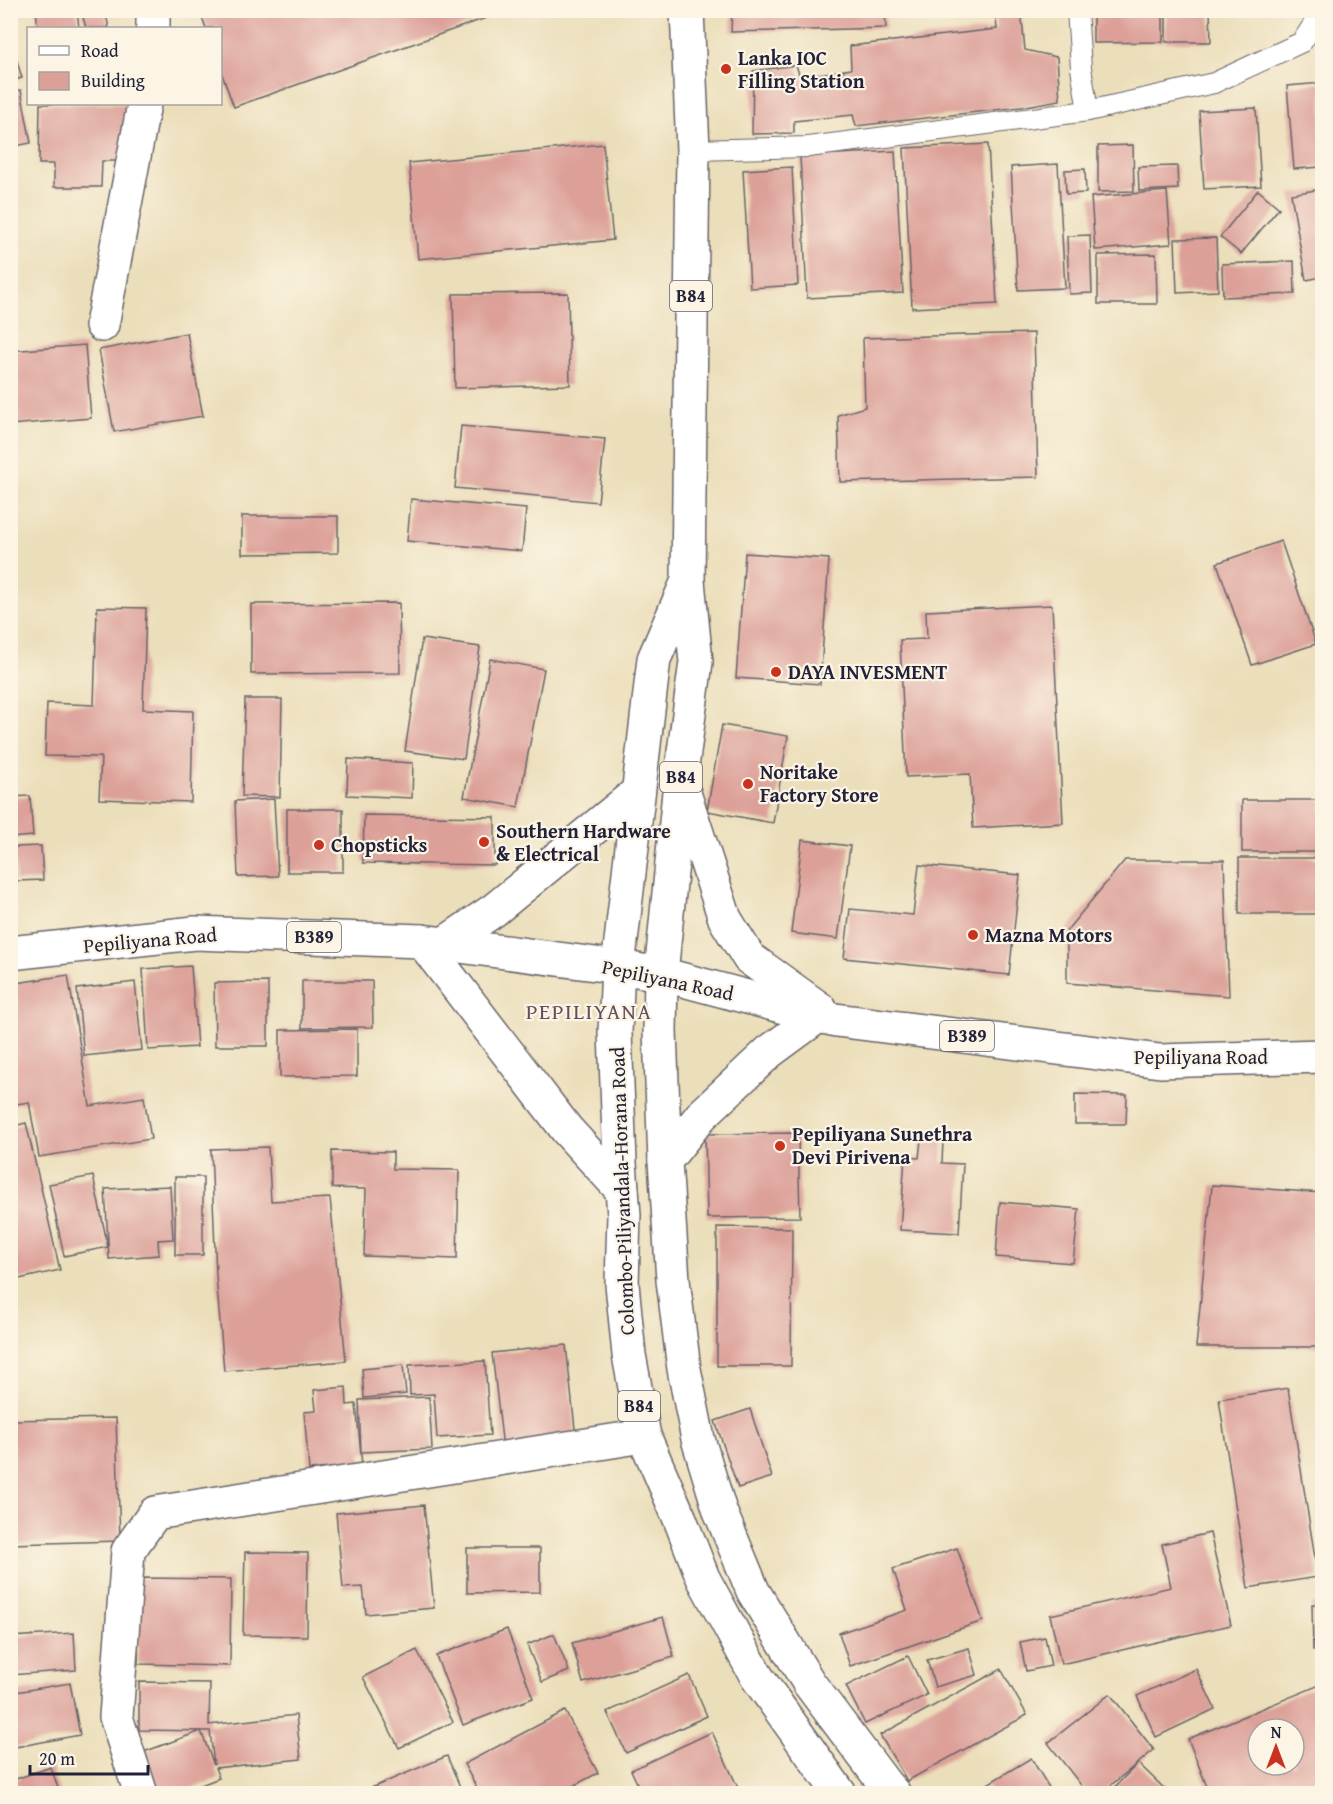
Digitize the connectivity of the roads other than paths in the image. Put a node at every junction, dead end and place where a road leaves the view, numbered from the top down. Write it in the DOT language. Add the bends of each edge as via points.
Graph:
graph roads {
  1 [pos="153,10"];
  2 [pos="687,10"];
  3 [pos="1077,10"];
  4 [pos="1323,11"];
  5 [pos="153,27"];
  6 [pos="144,105"];
  7 [pos="1088,111"];
  8 [pos="693,150"];
  9 [pos="102,325"];
  10 [pos="688,581"];
  11 [pos="680,782"];
  12 [pos="638,792"];
  13 [pos="433,942"];
  14 [pos="10,953"];
  15 [pos="618,967"];
  16 [pos="661,974"];
  17 [pos="827,1018"];
  18 [pos="1323,1056"];
  19 [pos="665,1161"];
  20 [pos="622,1190"];
  21 [pos="644,1436"];
  22 [pos="141,1794"];
  23 [pos="840,1794"];
  24 [pos="894,1794"];
  1 -- 5 [label="main road"];
  2 -- 8 [label="main road, Colombo-Piliyandala-Horana Road / B84"];
  3 -- 7 [label="lane"];
  4 -- 7 [label="lane" via="1302,42 1214,83"];
  6 -- 9 [label="main road"];
  7 -- 8 [label="lane" via="808,147"];
  8 -- 10 [label="main road, Colombo-Piliyandala-Horana Road / B84"];
  10 -- 11 [label="main road, Colombo-Piliyandala-Horana Road / B84" via="696,662"];
  10 -- 12 [label="main road, Colombo-Piliyandala-Horana Road / B84" via="654,659"];
  11 -- 16 [label="main road, Colombo-Piliyandala-Horana Road / B84"];
  11 -- 17 [label="main road" via="725,919 749,958"];
  12 -- 13 [label="main road" via="494,910"];
  12 -- 15 [label="main road, Colombo-Piliyandala-Horana Road / B84"];
  13 -- 14 [label="main road, Pepiliyana Road / B389" via="195,933"];
  13 -- 15 [label="main road, Pepiliyana Road / B389"];
  13 -- 20 [label="main road" via="567,1130"];
  15 -- 16 [label="main road, Pepiliyana Road / B389"];
  15 -- 20 [label="main road, Colombo-Piliyandala-Horana Road / B84" via="615,1032"];
  16 -- 17 [label="main road, Pepiliyana Road / B389"];
  16 -- 19 [label="main road, Colombo-Piliyandala-Horana Road / B84"];
  17 -- 18 [label="main road, Pepiliyana Road / B389" via="1160,1061"];
  17 -- 19 [label="main road" via="769,1052 701,1116"];
  19 -- 24 [label="main road, Colombo-Piliyandala-Horana Road / B84" via="684,1369 698,1439 720,1511 753,1591 804,1674"];
  20 -- 21 [label="main road, Colombo-Piliyandala-Horana Road / B84" via="622,1284 629,1355"];
  21 -- 22 [label="main road" via="155,1513 128,1551 116,1717"];
  21 -- 23 [label="main road, Colombo-Piliyandala-Horana Road / B84" via="704,1578 757,1677"];
}
